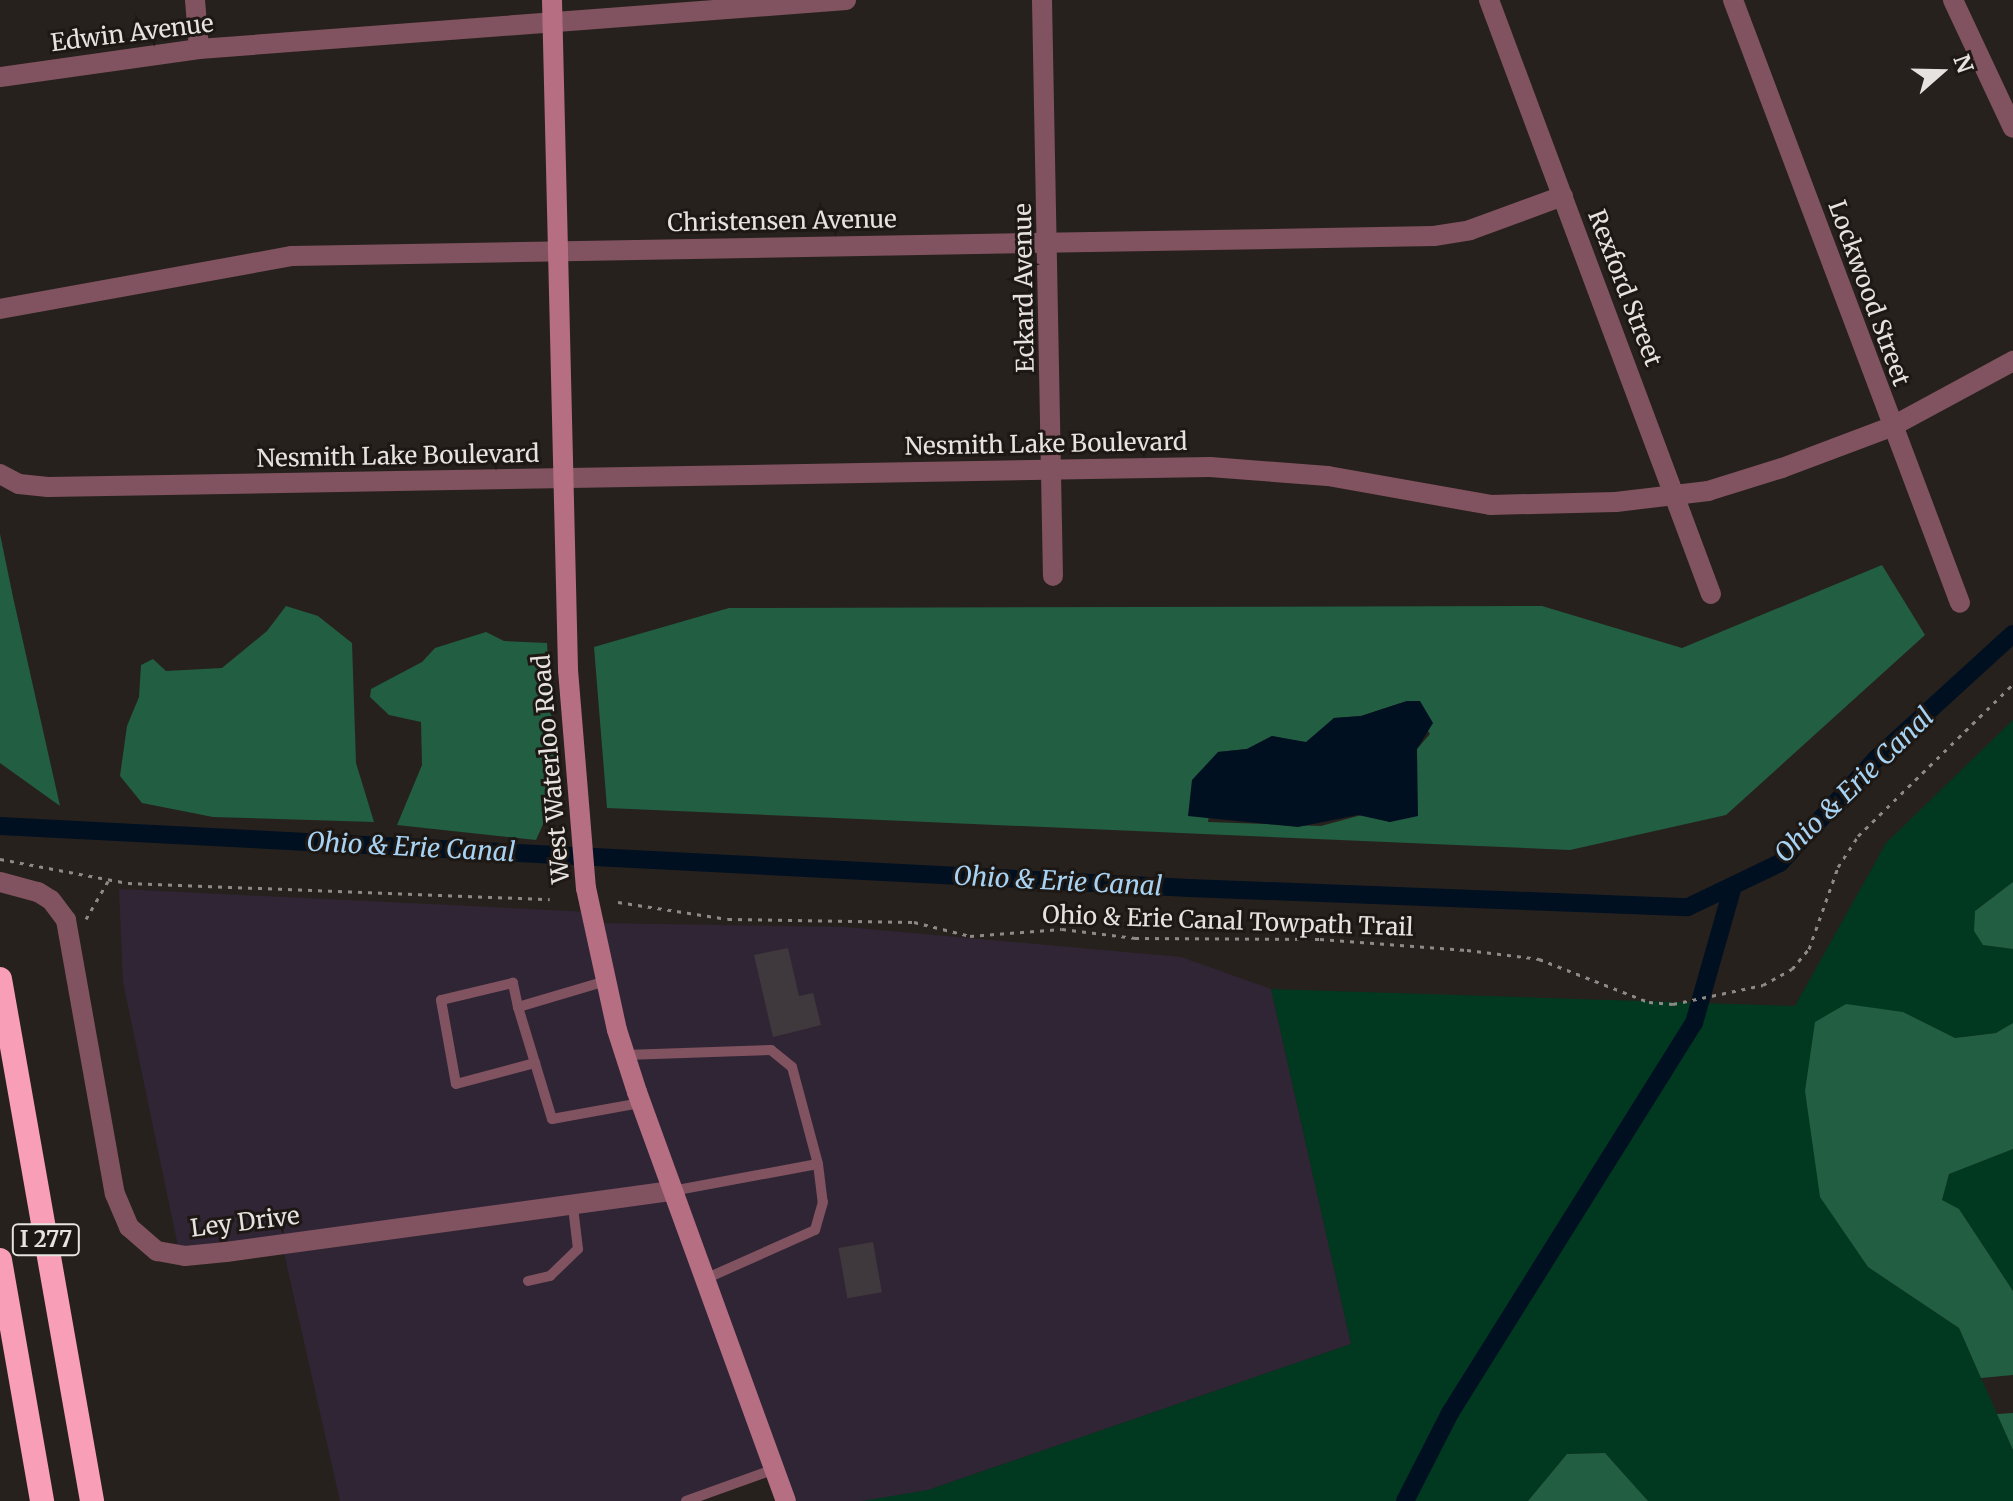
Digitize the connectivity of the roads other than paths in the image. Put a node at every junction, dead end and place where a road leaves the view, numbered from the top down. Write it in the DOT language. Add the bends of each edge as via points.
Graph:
graph roads {
  1 [pos="195,0"];
  2 [pos="552,0"];
  3 [pos="846,0"];
  4 [pos="1042,0"];
  5 [pos="1489,0"];
  6 [pos="1733,0"];
  7 [pos="1953,0"];
  8 [pos="554,26"];
  9 [pos="199,49"];
  10 [pos="0,77"];
  11 [pos="2013,128"];
  12 [pos="1563,196"];
  13 [pos="1048,243"];
  14 [pos="562,251"];
  15 [pos="0,309"];
  16 [pos="2013,361"];
  17 [pos="1891,427"];
  18 [pos="1054,470"];
  19 [pos="0,474"];
  20 [pos="565,479"];
  21 [pos="1675,496"];
  22 [pos="1053,576"];
  23 [pos="1711,594"];
  24 [pos="1960,603"];
  25 [pos="0,882"];
  26 [pos="0,979"];
  27 [pos="606,981"];
  28 [pos="518,1007"];
  29 [pos="625,1055"];
  30 [pos="535,1063"];
  31 [pos="640,1103"];
  32 [pos="818,1164"];
  33 [pos="672,1191"];
  34 [pos="573,1207"];
  35 [pos="0,1260"];
  36 [pos="705,1279"];
  37 [pos="528,1281"];
  38 [pos="775,1469"];
  39 [pos="42,1501"];
  40 [pos="92,1501"];
  41 [pos="686,1501"];
  42 [pos="786,1501"];
  1 -- 9 [label="street"];
  2 -- 8 [label="main road, West Waterloo Road"];
  3 -- 8 [label="street, Edwin Avenue"];
  4 -- 13 [label="street, Eckard Avenue"];
  5 -- 12 [label="street, Rexford Street"];
  6 -- 17 [label="street, Lockwood Street"];
  7 -- 11 [label="street"];
  8 -- 9 [label="street, Edwin Avenue"];
  8 -- 14 [label="main road, West Waterloo Road"];
  9 -- 10 [label="street, Edwin Avenue"];
  12 -- 13 [label="street, Christensen Avenue" via="1470,230 1434,236"];
  12 -- 21 [label="street, Rexford Street"];
  13 -- 14 [label="street, Christensen Avenue"];
  13 -- 18 [label="street, Eckard Avenue"];
  14 -- 15 [label="street, Christensen Avenue" via="292,256"];
  14 -- 20 [label="main road, West Waterloo Road"];
  16 -- 17 [label="street, Nesmith Lake Boulevard"];
  17 -- 21 [label="street, Nesmith Lake Boulevard" via="1736,483"];
  17 -- 24 [label="street, Lockwood Street"];
  18 -- 20 [label="street, Nesmith Lake Boulevard"];
  18 -- 21 [label="street, Nesmith Lake Boulevard" via="1275,470 1490,505"];
  18 -- 22 [label="street, Eckard Avenue"];
  19 -- 20 [label="street, Nesmith Lake Boulevard" via="19,484 48,487"];
  20 -- 27 [label="main road, West Waterloo Road" via="577,823"];
  21 -- 23 [label="street, Rexford Street"];
  25 -- 34 [label="street, Ley Drive" via="51,900 68,928 115,1194 129,1227 157,1251 185,1256"];
  26 -- 40 [label="highway, I 277"];
  27 -- 28 [label="lane"];
  27 -- 29 [label="main road, West Waterloo Road"];
  28 -- 30 [label="lane"];
  28 -- 30 [label="lane" via="513,983 441,1000 456,1084"];
  29 -- 31 [label="main road, West Waterloo Road"];
  29 -- 32 [label="lane" via="771,1050 792,1067"];
  30 -- 31 [label="lane" via="552,1119"];
  31 -- 33 [label="main road, West Waterloo Road"];
  32 -- 33 [label="lane"];
  32 -- 36 [label="lane" via="823,1202 815,1230"];
  33 -- 34 [label="street, Ley Drive"];
  33 -- 36 [label="main road, West Waterloo Road"];
  34 -- 37 [label="lane" via="578,1249 550,1276"];
  35 -- 39 [label="highway, I 277"];
  36 -- 38 [label="main road, West Waterloo Road"];
  38 -- 41 [label="lane"];
  38 -- 42 [label="main road, West Waterloo Road"];
}
